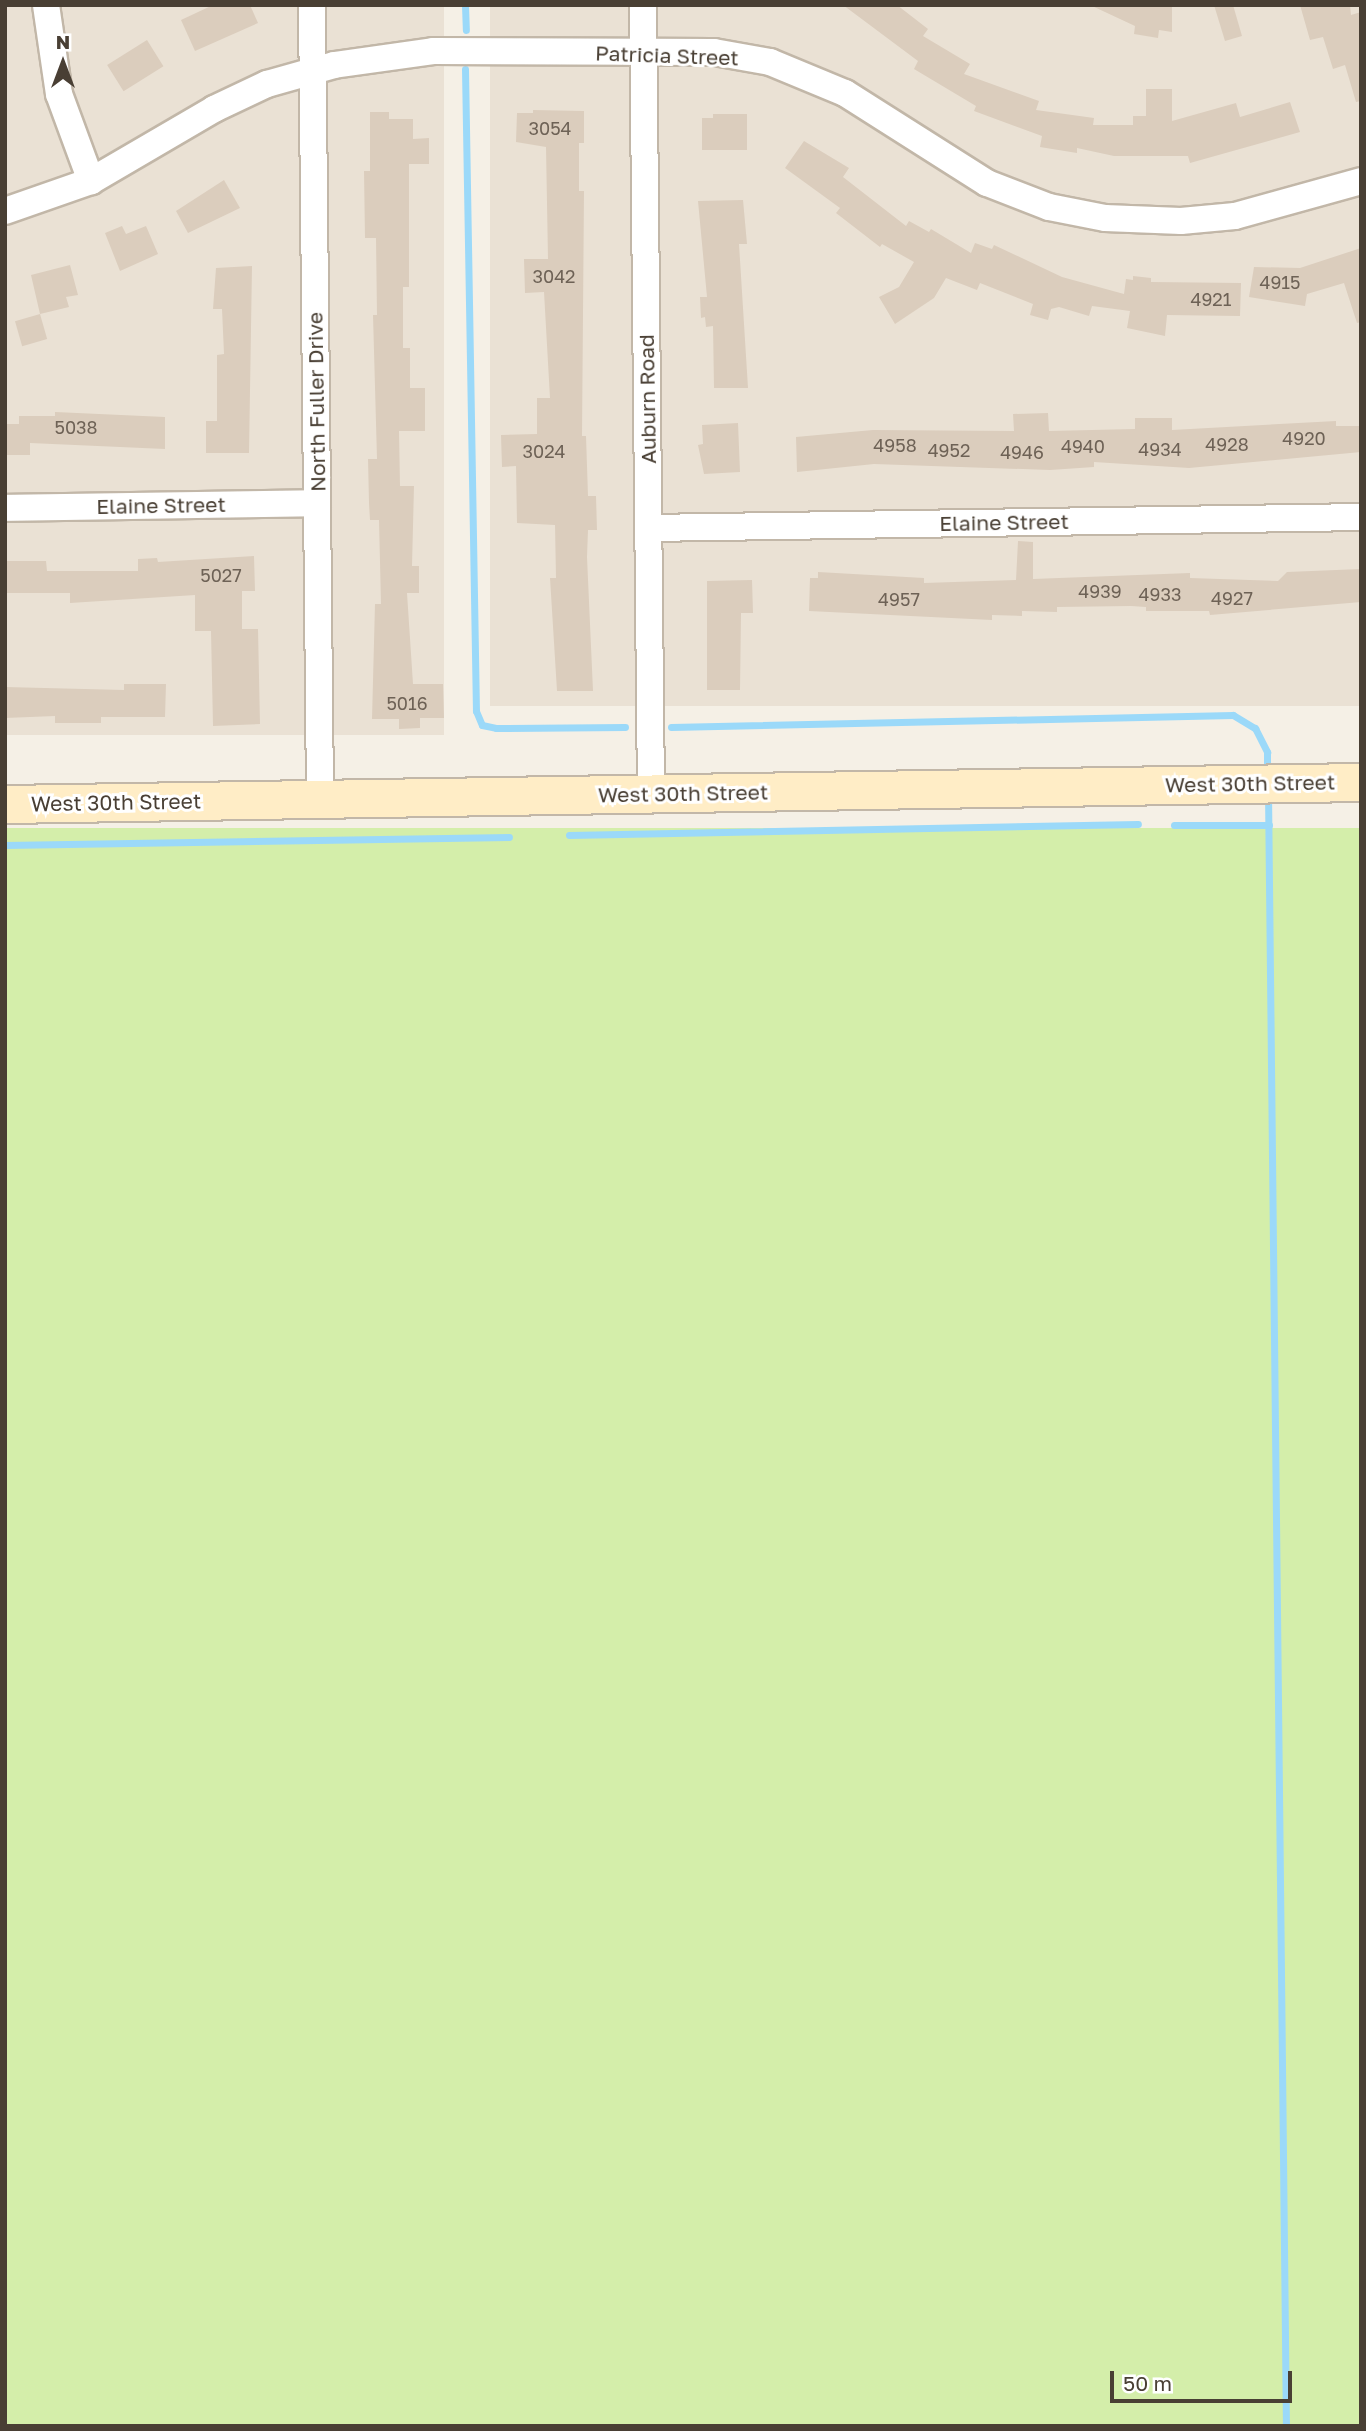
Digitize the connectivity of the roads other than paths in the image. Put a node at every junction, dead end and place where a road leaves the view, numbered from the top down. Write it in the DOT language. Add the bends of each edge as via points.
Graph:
graph roads {
  1 [pos="46,5"];
  2 [pos="312,5"];
  3 [pos="643,5"];
  4 [pos="643,51"];
  5 [pos="313,70"];
  6 [pos="91,181"];
  7 [pos="1361,181"];
  8 [pos="5,211"];
  9 [pos="317,503"];
  10 [pos="5,508"];
  11 [pos="1361,517"];
  12 [pos="648,528"];
  13 [pos="1361,782"];
  14 [pos="651,793"];
  15 [pos="320,799"];
  16 [pos="5,804"];
  1 -- 6 [label="street" via="59,94"];
  2 -- 5 [label="street, North Fuller Drive"];
  3 -- 4 [label="street, Auburn Road"];
  4 -- 5 [label="street, Patricia Street" via="433,51"];
  4 -- 7 [label="street, Patricia Street" via="715,52 800,72 845,93 987,183 1038,204 1082,214 1127,220 1203,220 1280,206"];
  4 -- 12 [label="street, Auburn Road"];
  5 -- 6 [label="street, Patricia Street" via="245,94"];
  5 -- 9 [label="street, North Fuller Drive"];
  6 -- 8 [label="street, Patricia Street"];
  9 -- 10 [label="street, Elaine Street"];
  9 -- 15 [label="street, North Fuller Drive"];
  11 -- 12 [label="street, Elaine Street"];
  12 -- 14 [label="street, Auburn Road"];
  13 -- 14 [label="street, West 30th Street"];
  14 -- 15 [label="street, West 30th Street"];
  15 -- 16 [label="street, West 30th Street"];
}
